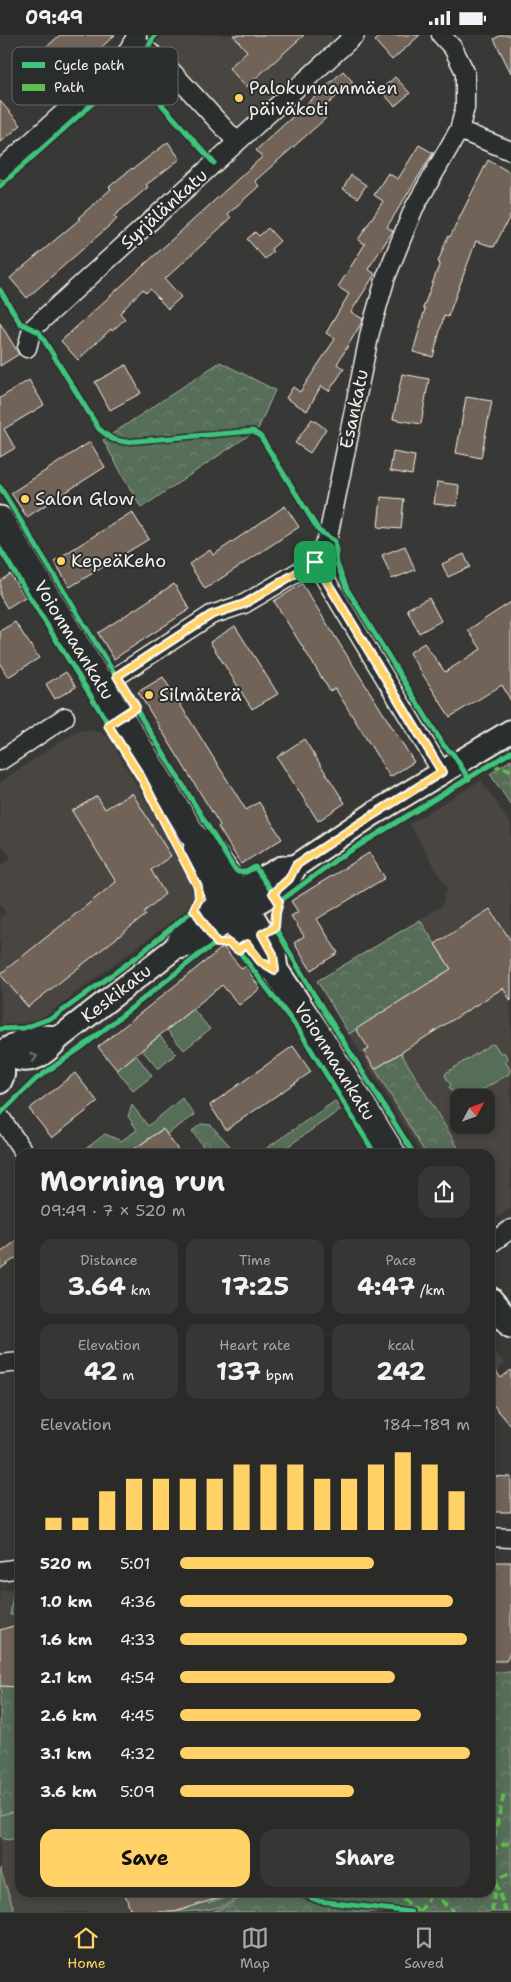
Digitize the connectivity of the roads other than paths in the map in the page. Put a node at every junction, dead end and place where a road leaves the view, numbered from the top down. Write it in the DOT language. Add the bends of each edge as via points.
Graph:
graph roads {
  1 [pos="355,35"];
  2 [pos="441,35"];
  3 [pos="136,38"];
  4 [pos="146,47"];
  5 [pos="178,78"];
  6 [pos="72,105"];
  7 [pos="459,130"];
  8 [pos="237,142"];
  9 [pos="511,151"];
  10 [pos="0,170"];
  11 [pos="27,348"];
  12 [pos="0,519"];
  13 [pos="315,562"];
  14 [pos="102,686"];
  15 [pos="65,717"];
  16 [pos="511,731"];
  17 [pos="0,761"];
  18 [pos="442,772"];
  19 [pos="235,906"];
  20 [pos="1,1051"];
  21 [pos="0,1083"];
  22 [pos="0,1117"];
  23 [pos="22,1149"];
  24 [pos="390,1149"];
  25 [pos="511,1229"];
  26 [pos="495,1241"];
  27 [pos="495,1306"];
  28 [pos="511,1325"];
  29 [pos="15,1362"];
  30 [pos="0,1364"];
  31 [pos="495,1537"];
  32 [pos="511,1537"];
  33 [pos="15,1569"];
  34 [pos="0,1571"];
  1 -- 8 [label="street, Syrjälänkatu"];
  2 -- 7 [label="street, Esankatu" via="453,48 465,72 465,108"];
  3 -- 4 [label="street"];
  5 -- 8 [label="street"];
  6 -- 10 [label="street"];
  7 -- 9 [label="street"];
  7 -- 13 [label="street, Esankatu" via="414,208 386,277 370,331 328,537"];
  8 -- 11 [label="street, Syrjälänkatu" via="32,329"];
  12 -- 14 [label="main road, Voionmaankatu"];
  13 -- 14 [label="street" via="244,604 211,615"];
  13 -- 18 [label="street"];
  14 -- 19 [label="main road, Voionmaankatu" via="195,838 207,847"];
  15 -- 17 [label="street"];
  16 -- 18 [label="street, Keskikatu"];
  18 -- 19 [label="street, Keskikatu" via="296,865 289,879 273,893"];
  19 -- 20 [label="street, Keskikatu" via="199,918 180,937 175,948 59,1038 48,1052 20,1059"];
  19 -- 24 [label="main road, Voionmaankatu" via="273,954 275,970"];
  20 -- 21 [label="street, Keskikatu" via="3,1075"];
  22 -- 23 [label="street"];
  25 -- 26 [label="street"];
  27 -- 28 [label="main road"];
  29 -- 30 [label="street"];
  31 -- 32 [label="street"];
  33 -- 34 [label="street"];
}
